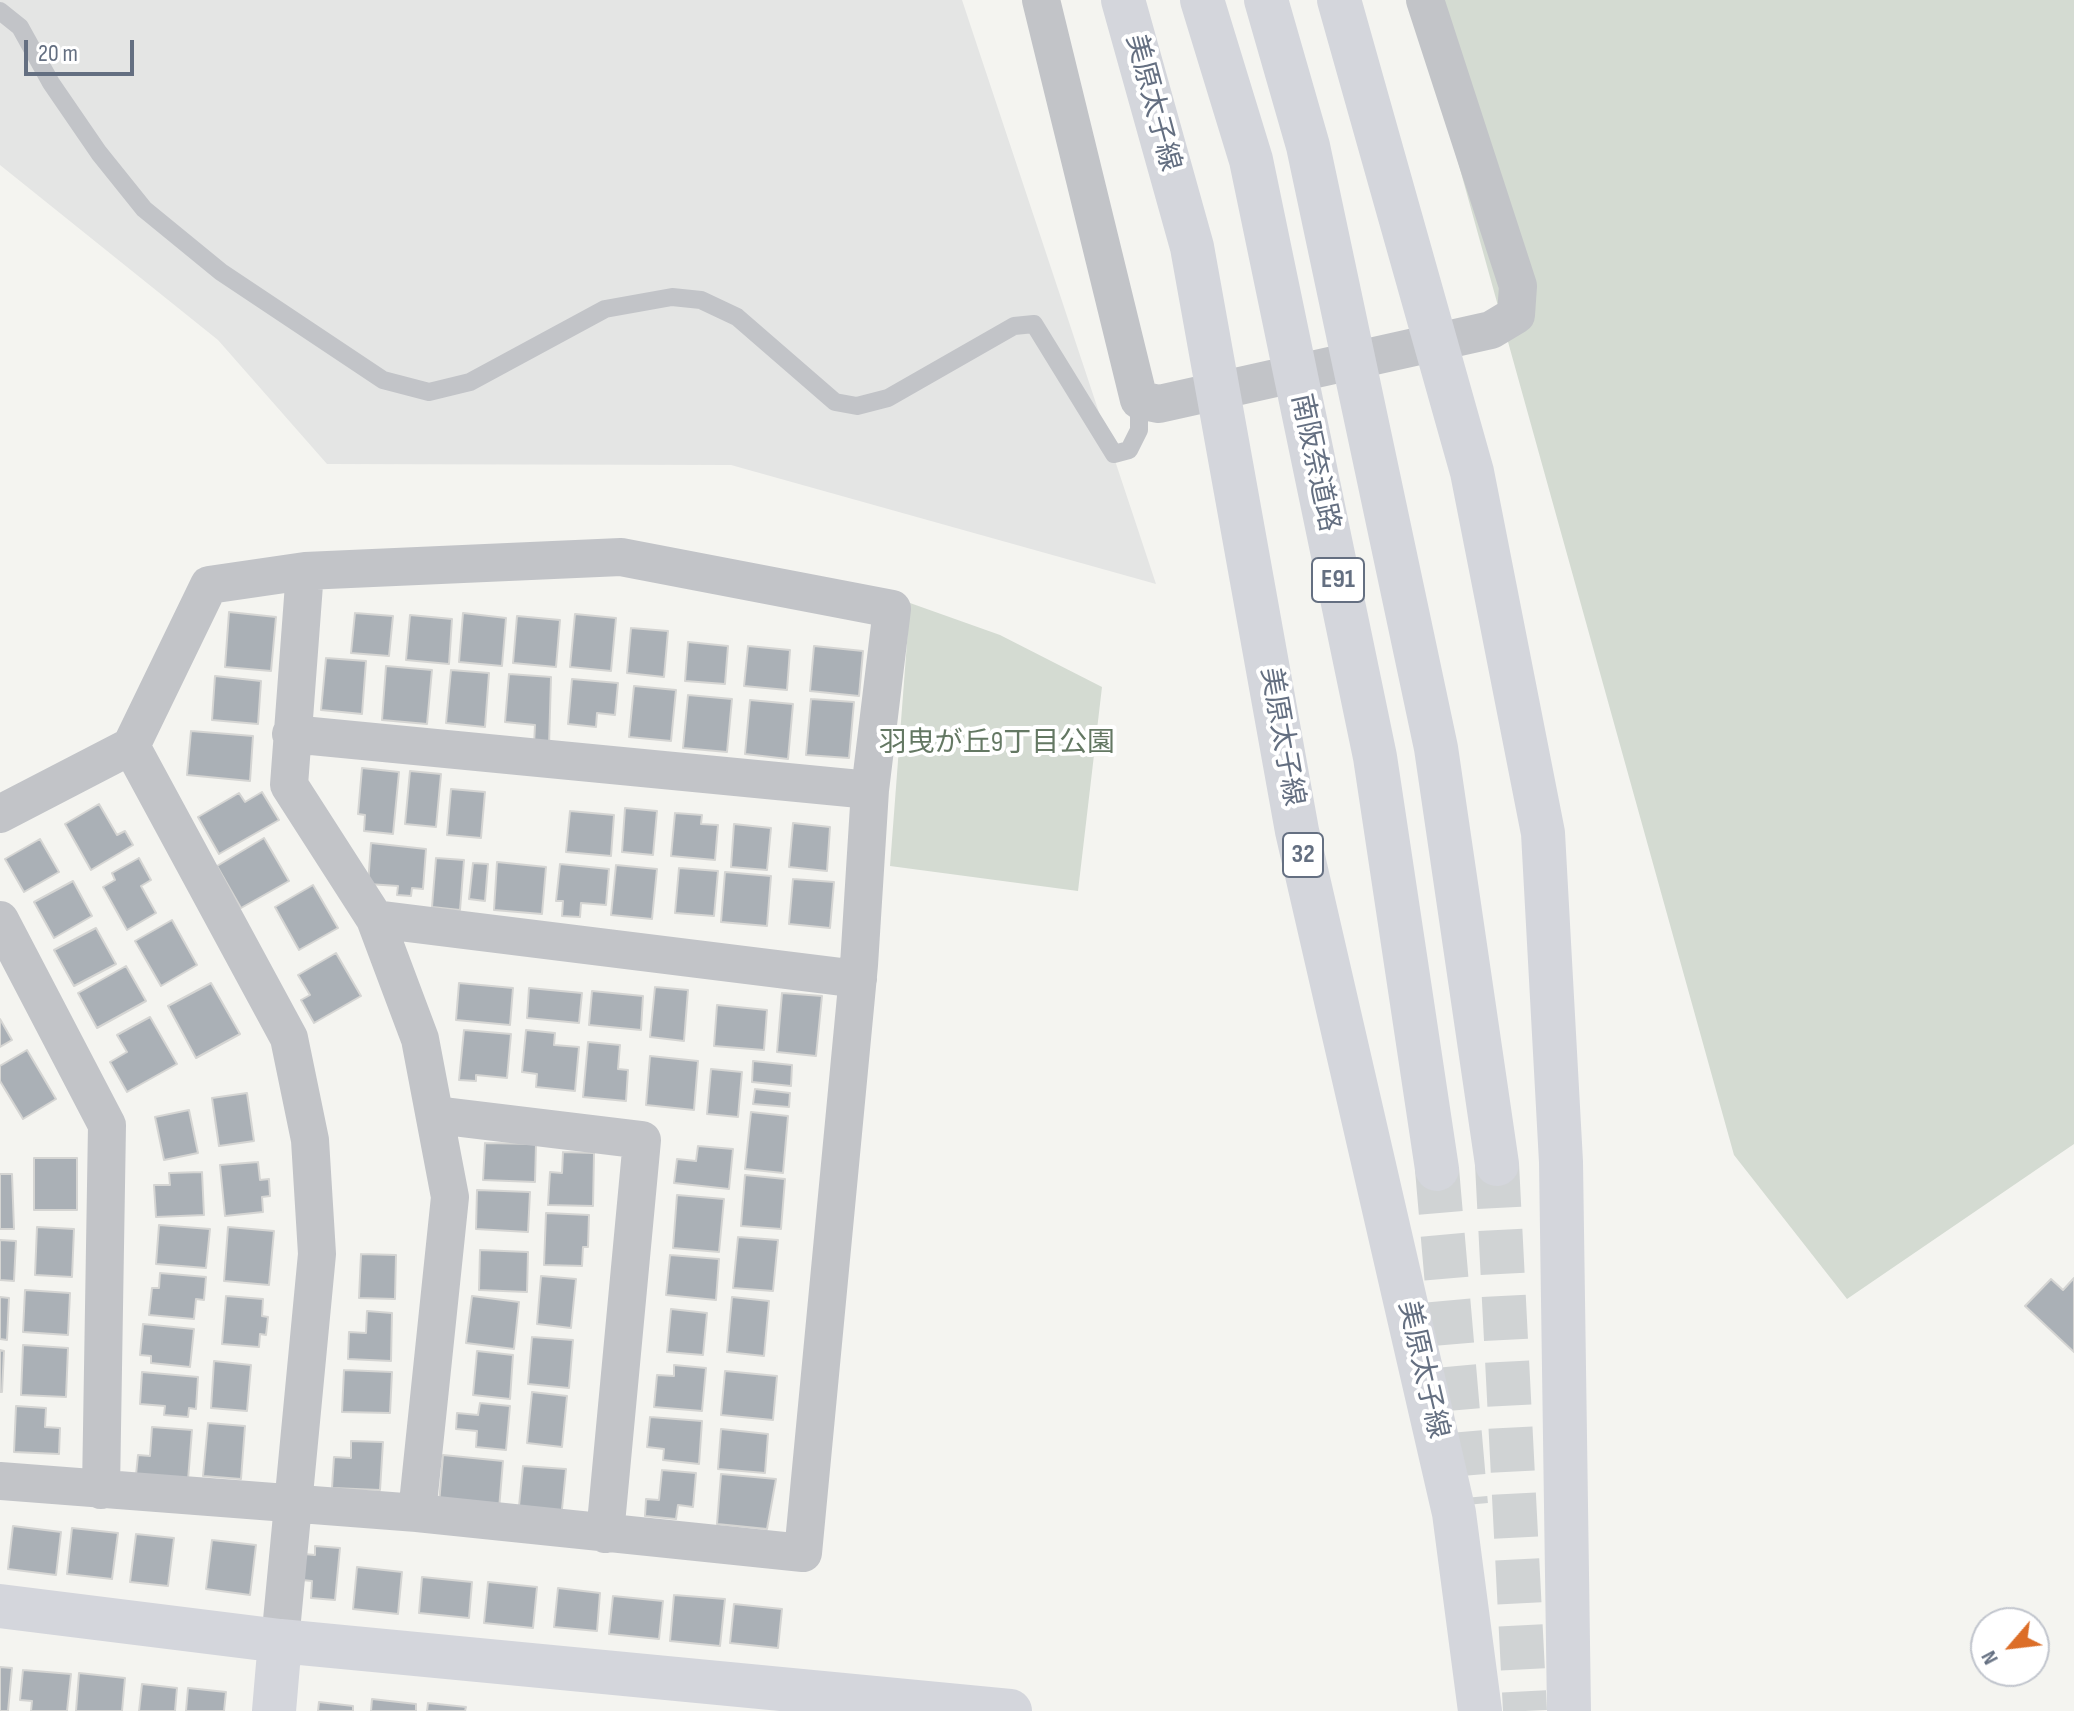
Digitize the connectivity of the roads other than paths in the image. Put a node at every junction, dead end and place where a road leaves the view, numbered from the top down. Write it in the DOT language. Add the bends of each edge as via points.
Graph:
graph roads {
  1 [pos="1041,0"];
  2 [pos="1123,0"];
  3 [pos="1202,0"];
  4 [pos="1266,0"];
  5 [pos="1339,0"];
  6 [pos="1425,0"];
  7 [pos="0,11"];
  8 [pos="1149,402"];
  9 [pos="305,571"];
  10 [pos="291,734"];
  11 [pos="131,746"];
  12 [pos="870,790"];
  13 [pos="0,814"];
  14 [pos="375,919"];
  15 [pos="0,920"];
  16 [pos="858,979"];
  17 [pos="436,1115"];
  18 [pos="1497,1164"];
  19 [pos="1437,1169"];
  20 [pos="0,1481"];
  21 [pos="101,1490"];
  22 [pos="295,1505"];
  23 [pos="417,1513"];
  24 [pos="605,1534"];
  25 [pos="0,1606"];
  26 [pos="280,1641"];
  27 [pos="705,1697"];
  28 [pos="274,1711"];
  29 [pos="1010,1711"];
  30 [pos="1480,1711"];
  31 [pos="1569,1711"];
  1 -- 8 [label="street"];
  2 -- 30 [label="main road, 美原太子線 / 32" via="1192,247 1297,831 1454,1513"];
  3 -- 19 [label="main road, 南阪奈道路 / E91" via="1251,160 1372,742"];
  4 -- 18 [label="main road, E91" via="1308,146 1436,748"];
  5 -- 31 [label="main road" via="1472,472 1543,833 1561,1162"];
  6 -- 8 [label="street" via="1518,286 1516,315 1491,330"];
  7 -- 8 [label="lane" via="20,27 51,83 144,209 221,272 383,380 429,392 470,382 605,309 672,297 701,300 737,317 835,402 857,406 888,398 1014,326 1034,324 1114,454 1129,450"];
  9 -- 10 [label="street"];
  9 -- 11 [label="street" via="209,585"];
  9 -- 12 [label="street" via="621,557 892,609"];
  10 -- 12 [label="street"];
  10 -- 14 [label="street" via="289,785"];
  11 -- 13 [label="street"];
  11 -- 22 [label="street" via="289,1038 310,1140 317,1254"];
  12 -- 16 [label="street"];
  14 -- 16 [label="street"];
  14 -- 17 [label="street" via="420,1039"];
  15 -- 21 [label="street" via="107,1125"];
  16 -- 24 [label="street" via="803,1553"];
  17 -- 23 [label="street" via="450,1197"];
  17 -- 24 [label="street" via="642,1140"];
  20 -- 21 [label="street"];
  21 -- 22 [label="street"];
  22 -- 23 [label="street"];
  22 -- 26 [label="street"];
  23 -- 24 [label="street"];
  25 -- 26 [label="main road"];
  26 -- 27 [label="main road"];
  26 -- 28 [label="main road"];
  27 -- 29 [label="main road"];
}
